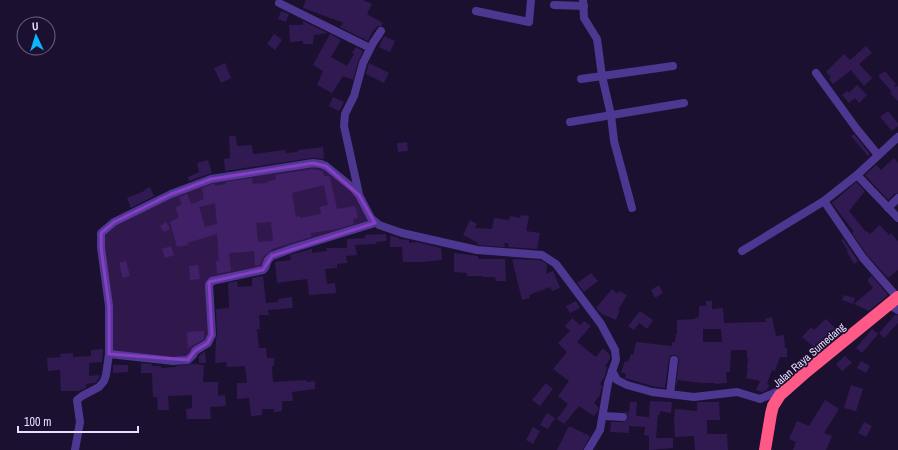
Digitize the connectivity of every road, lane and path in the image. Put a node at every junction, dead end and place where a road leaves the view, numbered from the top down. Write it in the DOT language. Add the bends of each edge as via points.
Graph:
graph roads {
  1 [pos="531,0"];
  2 [pos="584,3"];
  3 [pos="279,4"];
  4 [pos="554,5"];
  5 [pos="476,11"];
  6 [pos="381,31"];
  7 [pos="370,48"];
  8 [pos="673,66"];
  9 [pos="816,73"];
  10 [pos="602,76"];
  11 [pos="581,79"];
  12 [pos="684,103"];
  13 [pos="611,115"];
  14 [pos="570,122"];
  15 [pos="898,137"];
  16 [pos="878,155"];
  17 [pos="857,175"];
  18 [pos="359,195"];
  19 [pos="898,198"];
  20 [pos="824,201"];
  21 [pos="632,208"];
  22 [pos="888,208"];
  23 [pos="898,218"];
  24 [pos="375,223"];
  25 [pos="742,251"];
  26 [pos="896,302"];
  27 [pos="109,354"];
  28 [pos="674,360"];
  29 [pos="612,372"];
  30 [pos="789,387"];
  31 [pos="670,394"];
  32 [pos="603,416"];
  33 [pos="623,417"];
  34 [pos="75,450"];
  35 [pos="588,450"];
  36 [pos="765,450"];
  1 -- 5 [label="street" via="529,22"];
  2 -- 4 [label="street"];
  2 -- 10 [label="street" via="584,18 597,39"];
  3 -- 7 [label="street"];
  6 -- 7 [label="street"];
  7 -- 18 [label="street" via="354,96 345,114 344,126"];
  8 -- 10 [label="street"];
  9 -- 16 [label="street"];
  10 -- 11 [label="street"];
  10 -- 13 [label="street"];
  12 -- 13 [label="street"];
  13 -- 14 [label="street"];
  13 -- 21 [label="street" via="614,141"];
  15 -- 16 [label="street"];
  16 -- 17 [label="street"];
  17 -- 20 [label="street"];
  17 -- 22 [label="street"];
  18 -- 24 [label="street"];
  18 -- 27 [label="street" via="326,166 313,163 211,179 171,194 114,222 101,234 109,306"];
  19 -- 22 [label="street"];
  20 -- 25 [label="street"];
  20 -- 26 [label="street" via="862,258"];
  22 -- 23 [label="street"];
  24 -- 27 [label="street" via="272,256 263,270 212,281 209,285 212,335 208,343 195,351 188,360 173,361"];
  24 -- 29 [label="street" via="402,233 477,250 542,255 550,260 556,264 601,324 615,350 616,360"];
  26 -- 30 [label="highway, Jalan Raya Sumedang"];
  27 -- 34 [label="street" via="104,381 99,387 77,400 80,422"];
  28 -- 31 [label="street"];
  29 -- 31 [label="street" via="617,380 627,385"];
  29 -- 32 [label="street"];
  30 -- 31 [label="street" via="760,399 737,392 700,397"];
  30 -- 36 [label="highway, Jalan Raya Sumedang" via="773,406"];
  32 -- 33 [label="street"];
  32 -- 35 [label="street" via="600,430"];
}
